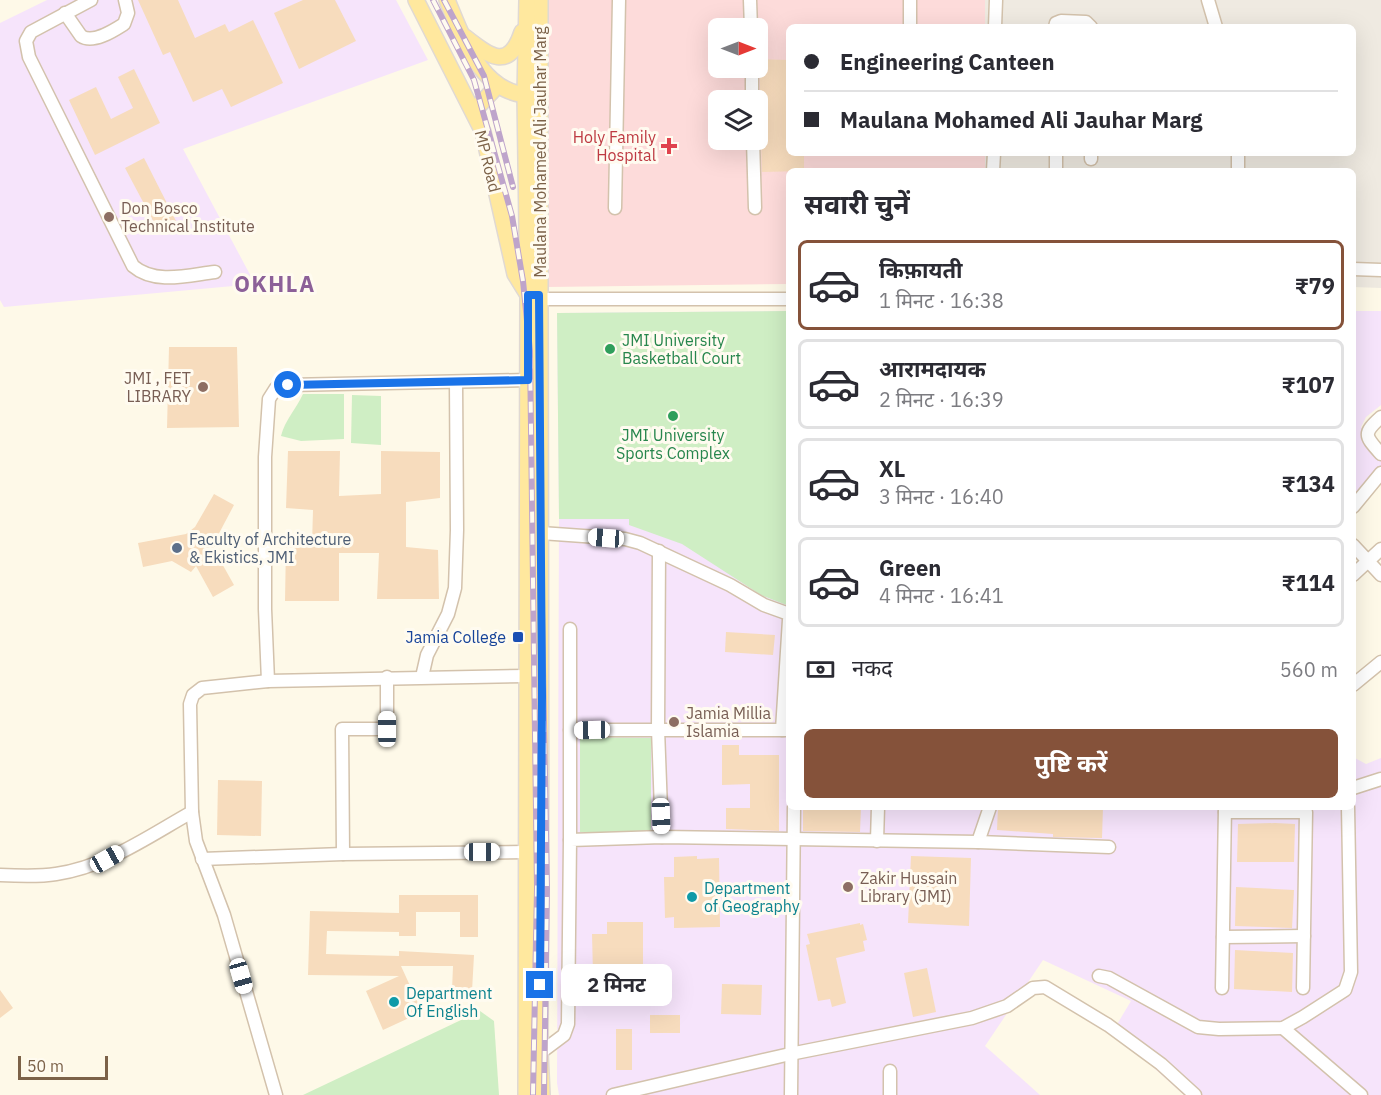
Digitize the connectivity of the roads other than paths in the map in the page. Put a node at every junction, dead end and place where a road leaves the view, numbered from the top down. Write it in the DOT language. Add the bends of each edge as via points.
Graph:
graph roads {
  1 [pos="90,0"];
  2 [pos="126,0"];
  3 [pos="416,0"];
  4 [pos="447,0"];
  5 [pos="527,0"];
  6 [pos="540,0"];
  7 [pos="620,0"];
  8 [pos="750,0"];
  9 [pos="910,0"];
  10 [pos="996,0"];
  11 [pos="1208,0"];
  12 [pos="65,14"];
  13 [pos="528,17"];
  14 [pos="751,18"];
  15 [pos="909,24"];
  16 [pos="995,24"];
  17 [pos="1056,24"];
  18 [pos="1088,24"];
  19 [pos="1215,24"];
  20 [pos="460,33"];
  21 [pos="498,85"];
  22 [pos="533,95"];
  23 [pos="474,111"];
  24 [pos="753,150"];
  25 [pos="615,208"];
  26 [pos="755,208"];
  27 [pos="1356,269"];
  28 [pos="1381,270"];
  29 [pos="215,272"];
  30 [pos="535,296"];
  31 [pos="786,299"];
  32 [pos="528,380"];
  33 [pos="456,382"];
  34 [pos="1381,417"];
  35 [pos="1381,454"];
  36 [pos="1381,473"];
  37 [pos="1356,503"];
  38 [pos="541,533"];
  39 [pos="1356,548"];
  40 [pos="1381,549"];
  41 [pos="659,551"];
  42 [pos="1368,561"];
  43 [pos="1356,572"];
  44 [pos="1381,575"];
  45 [pos="786,613"];
  46 [pos="570,629"];
  47 [pos="1381,662"];
  48 [pos="527,676"];
  49 [pos="387,677"];
  50 [pos="422,677"];
  51 [pos="268,681"];
  52 [pos="1356,683"];
  53 [pos="658,729"];
  54 [pos="570,730"];
  55 [pos="786,730"];
  56 [pos="1381,779"];
  57 [pos="534,782"];
  58 [pos="1356,787"];
  59 [pos="794,810"];
  60 [pos="878,810"];
  61 [pos="989,810"];
  62 [pos="1225,810"];
  63 [pos="1306,810"];
  64 [pos="1348,810"];
  65 [pos="192,812"];
  66 [pos="662,837"];
  67 [pos="794,839"];
  68 [pos="570,840"];
  69 [pos="877,841"];
  70 [pos="978,842"];
  71 [pos="1110,847"];
  72 [pos="527,852"];
  73 [pos="343,854"];
  74 [pos="202,859"];
  75 [pos="0,875"];
  76 [pos="1304,936"];
  77 [pos="1223,938"];
  78 [pos="1099,976"];
  79 [pos="1222,988"];
  80 [pos="1303,988"];
  81 [pos="1283,1028"];
  82 [pos="540,1053"];
  83 [pos="790,1054"];
  84 [pos="890,1071"];
  85 [pos="276,1095"];
  86 [pos="526,1095"];
  87 [pos="542,1095"];
  88 [pos="613,1095"];
  89 [pos="791,1095"];
  90 [pos="890,1095"];
  91 [pos="1195,1095"];
  92 [pos="1361,1095"];
  1 -- 12 [label="street"];
  2 -- 12 [label="street" via="128,13 124,24 91,39 84,39"];
  3 -- 23 [label="main road, MP Road"];
  4 -- 20 [label="main road"];
  5 -- 13 [label="main road, Maulana Mohamed Ali Jauhar Marg"];
  6 -- 22 [label="main road, Maulana Mohamed Ali Jauhar Marg"];
  7 -- 25 [label="street"];
  8 -- 14 [label="street"];
  9 -- 15 [label="street"];
  10 -- 16 [label="street"];
  11 -- 19 [label="street"];
  12 -- 29 [label="street" via="31,32 26,51 133,266 155,277"];
  13 -- 20 [label="main road" via="517,49 508,55 496,57"];
  13 -- 22 [label="main road, Maulana Mohamed Ali Jauhar Marg"];
  17 -- 18 [label="street"];
  20 -- 21 [label="main road" via="477,66"];
  21 -- 22 [label="main road"];
  21 -- 23 [label="main road"];
  22 -- 30 [label="main road, Maulana Mohamed Ali Jauhar Marg"];
  23 -- 30 [label="main road, MP Road" via="483,132 515,274"];
  24 -- 26 [label="street"];
  27 -- 28 [label="street"];
  30 -- 31 [label="street"];
  30 -- 32 [label="main road, Maulana Mohamed Ali Jauhar Marg"];
  30 -- 38 [label="main road, Maulana Mohamed Ali Jauhar Marg"];
  32 -- 33 [label="street"];
  32 -- 48 [label="main road, Maulana Mohamed Ali Jauhar Marg"];
  33 -- 50 [label="street" via="455,588"];
  33 -- 51 [label="street" via="288,385 272,392 265,457"];
  34 -- 35 [label="street" via="1367,432"];
  36 -- 37 [label="street"];
  38 -- 41 [label="street" via="625,539"];
  38 -- 57 [label="main road, Maulana Mohamed Ali Jauhar Marg"];
  39 -- 42 [label="street"];
  40 -- 42 [label="street"];
  41 -- 45 [label="street"];
  41 -- 53 [label="street"];
  42 -- 43 [label="street"];
  42 -- 44 [label="street"];
  46 -- 54 [label="street"];
  47 -- 52 [label="street"];
  48 -- 50 [label="street"];
  48 -- 57 [label="main road, Maulana Mohamed Ali Jauhar Marg"];
  49 -- 50 [label="street"];
  49 -- 51 [label="street"];
  49 -- 73 [label="street" via="387,729 342,729"];
  51 -- 65 [label="street" via="208,686 193,695"];
  53 -- 54 [label="street"];
  53 -- 55 [label="street"];
  53 -- 66 [label="street"];
  54 -- 68 [label="street"];
  56 -- 58 [label="street"];
  57 -- 72 [label="main road, Maulana Mohamed Ali Jauhar Marg"];
  57 -- 82 [label="main road, Maulana Mohamed Ali Jauhar Marg"];
  59 -- 67 [label="street"];
  60 -- 69 [label="street"];
  61 -- 70 [label="street"];
  62 -- 63 [label="street"];
  62 -- 77 [label="street"];
  63 -- 76 [label="street"];
  64 -- 81 [label="street" via="1348,984 1345,990"];
  65 -- 74 [label="street"];
  65 -- 75 [label="street" via="88,866 55,874"];
  66 -- 67 [label="street"];
  66 -- 68 [label="street"];
  67 -- 69 [label="street"];
  67 -- 83 [label="street"];
  68 -- 82 [label="street" via="568,1024 564,1035"];
  69 -- 70 [label="street"];
  70 -- 71 [label="street"];
  72 -- 73 [label="street"];
  72 -- 86 [label="main road, Maulana Mohamed Ali Jauhar Marg"];
  73 -- 74 [label="street"];
  74 -- 85 [label="street" via="224,915"];
  76 -- 77 [label="street"];
  76 -- 80 [label="street"];
  77 -- 79 [label="street"];
  78 -- 81 [label="street" via="1110,978 1198,1026"];
  81 -- 92 [label="street"];
  82 -- 87 [label="main road, Maulana Mohamed Ali Jauhar Marg"];
  83 -- 88 [label="street"];
  83 -- 89 [label="street"];
  83 -- 91 [label="street" via="972,1018 999,1010 1039,987 1108,1025"];
  84 -- 90 [label="street"];
}
